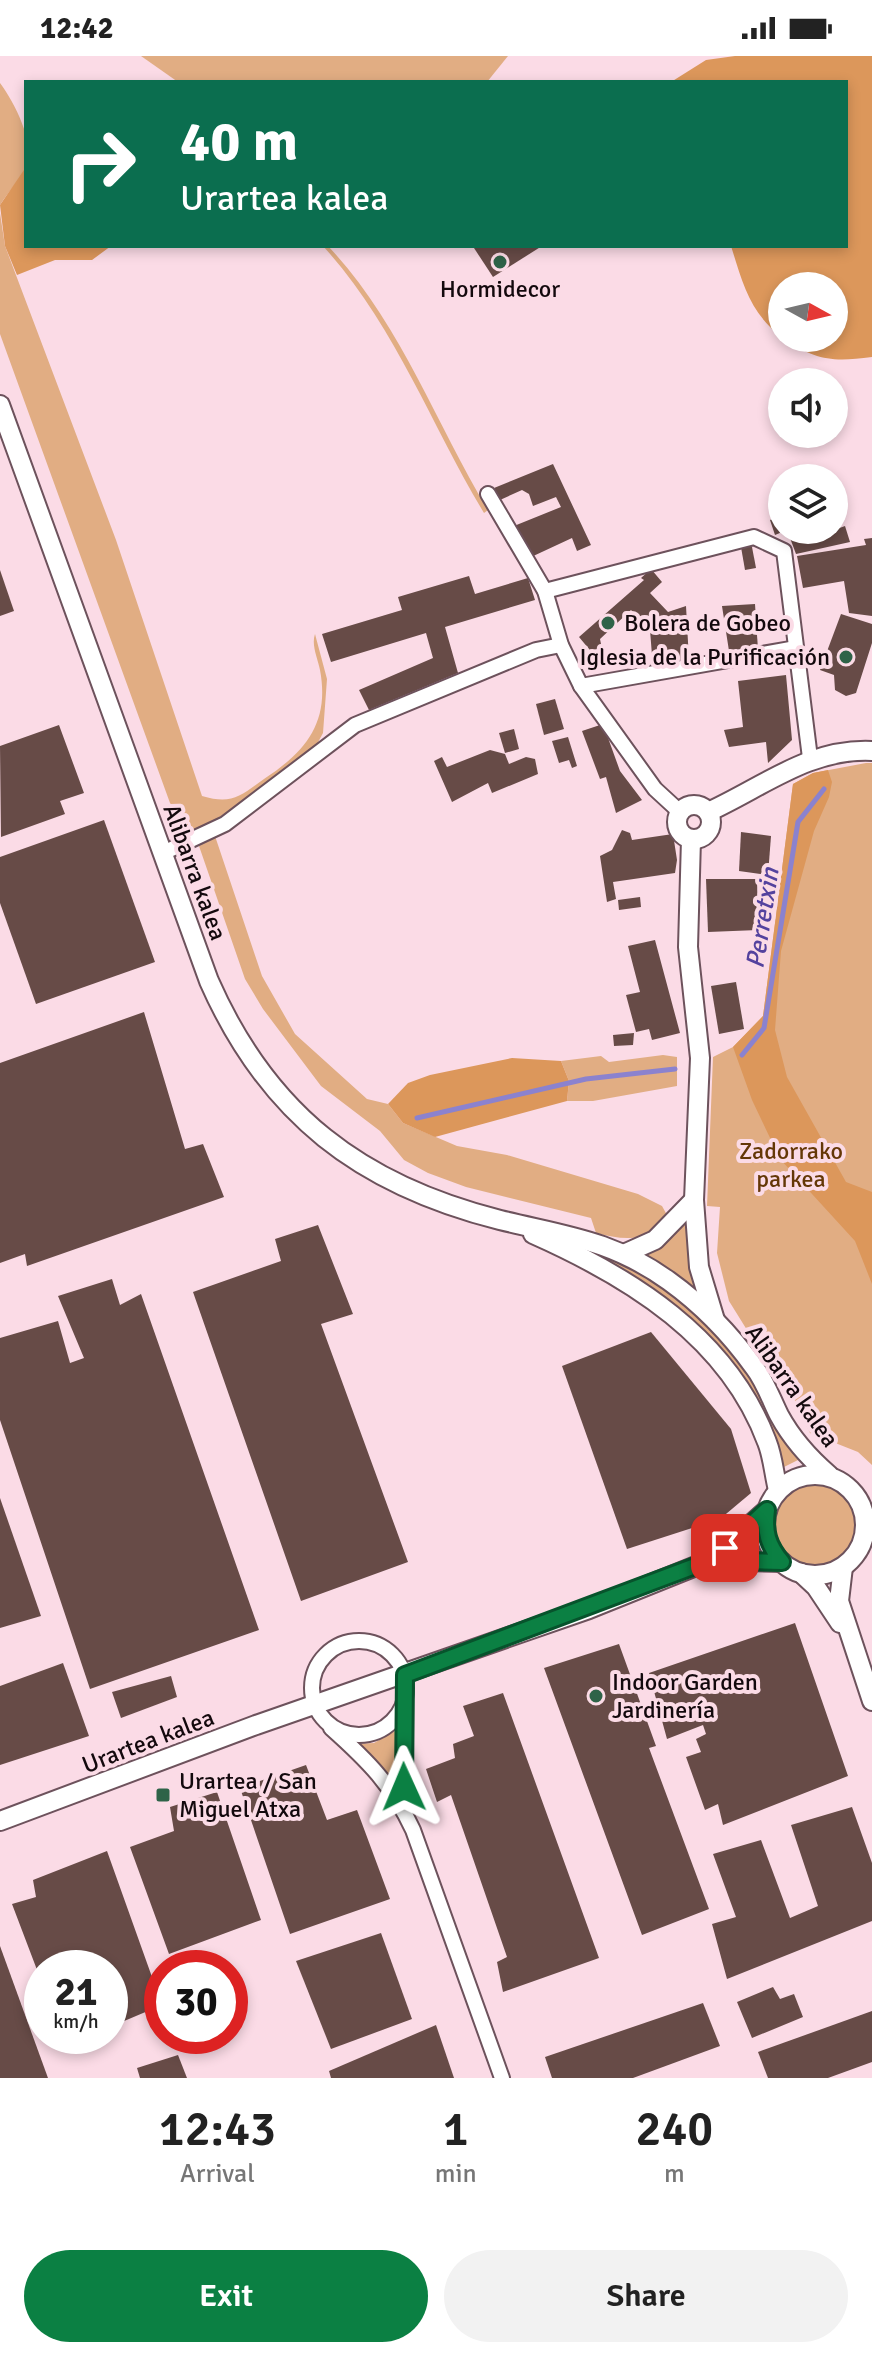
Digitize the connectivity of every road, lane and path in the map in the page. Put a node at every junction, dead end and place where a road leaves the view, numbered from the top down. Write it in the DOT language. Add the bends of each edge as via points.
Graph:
graph roads {
  1 [pos="1,409"];
  2 [pos="488,494"];
  3 [pos="545,591"];
  4 [pos="561,645"];
  5 [pos="796,648"];
  6 [pos="581,686"];
  7 [pos="872,751"];
  8 [pos="810,758"];
  9 [pos="680,812"];
  10 [pos="708,812"];
  11 [pos="691,839"];
  12 [pos="163,853"];
  13 [pos="694,1200"];
  14 [pos="505,1221"];
  15 [pos="626,1253"];
  16 [pos="716,1323"];
  17 [pos="829,1475"];
  18 [pos="778,1490"];
  19 [pos="767,1510"];
  20 [pos="711,1560"];
  21 [pos="782,1562"];
  22 [pos="843,1567"];
  23 [pos="801,1573"];
  24 [pos="850,1639"];
  25 [pos="405,1675"];
  26 [pos="404,1701"];
  27 [pos="872,1701"];
  28 [pos="314,1706"];
  29 [pos="331,1728"];
  30 [pos="0,1821"];
  31 [pos="413,1830"];
  32 [pos="502,2078"];
  1 -- 12 [label="street, Alibarra kalea"];
  2 -- 3 [label="street"];
  3 -- 4 [label="street"];
  3 -- 5 [label="street" via="754,537 784,551"];
  4 -- 6 [label="street"];
  4 -- 12 [label="street" via="536,650 355,725 225,824"];
  5 -- 6 [label="street"];
  5 -- 8 [label="street"];
  6 -- 9 [label="street" via="655,789"];
  7 -- 8 [label="street"];
  8 -- 10 [label="street"];
  9 -- 10 [label="street" via="694,805"];
  9 -- 11 [label="street" via="681,833"];
  10 -- 11 [label="street" via="709,831"];
  11 -- 13 [label="street" via="688,947 700,1058"];
  12 -- 14 [label="street, Alibarra kalea" via="234,1034 294,1111 336,1149 379,1176 444,1205"];
  13 -- 15 [label="street" via="655,1240"];
  13 -- 16 [label="street" via="699,1267"];
  14 -- 15 [label="street, Alibarra kalea" via="560,1231"];
  14 -- 18 [label="street, Alibarra kalea" via="623,1278 702,1340 738,1385 768,1443"];
  15 -- 16 [label="street, Alibarra kalea"];
  16 -- 17 [label="street, Alibarra kalea" via="756,1368 802,1451"];
  17 -- 18 [label="street" via="810,1474"];
  17 -- 22 [label="street" via="853,1490 865,1516 862,1545"];
  18 -- 19 [label="street"];
  19 -- 20 [label="street, Urartea kalea"];
  19 -- 21 [label="street" via="770,1547"];
  20 -- 21 [label="street, Urartea kalea"];
  20 -- 25 [label="street, Urartea kalea"];
  21 -- 23 [label="street"];
  22 -- 23 [label="street"];
  22 -- 24 [label="street" via="839,1601"];
  23 -- 24 [label="street"];
  24 -- 27 [label="street"];
  25 -- 26 [label="street"];
  25 -- 28 [label="street, Urartea kalea"];
  25 -- 28 [label="street" via="385,1649 361,1640 347,1642 317,1665 311,1691"];
  26 -- 29 [label="street" via="398,1715 375,1733 360,1736"];
  26 -- 31 [label="street" via="404,1787"];
  28 -- 29 [label="street"];
  28 -- 30 [label="street, Urartea kalea"];
  29 -- 31 [label="street" via="396,1794"];
  31 -- 32 [label="street"];
}
